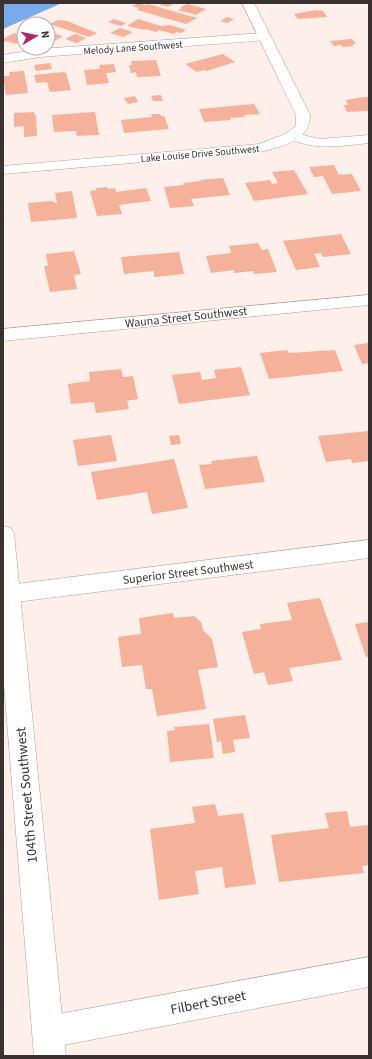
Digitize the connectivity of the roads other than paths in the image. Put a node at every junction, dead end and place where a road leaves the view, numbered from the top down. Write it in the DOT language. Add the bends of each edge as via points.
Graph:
graph roads {
  1 [pos="248,3"];
  2 [pos="264,37"];
  3 [pos="3,60"];
  4 [pos="293,135"];
  5 [pos="369,139"];
  6 [pos="3,170"];
  7 [pos="369,300"];
  8 [pos="3,335"];
  9 [pos="3,534"];
  10 [pos="369,549"];
  11 [pos="8,594"];
  12 [pos="369,972"];
  13 [pos="49,1044"];
  1 -- 2 [label="street"];
  2 -- 3 [label="street, Melody Lane Southwest" via="40,53"];
  2 -- 4 [label="street" via="303,115 302,128"];
  4 -- 5 [label="street" via="315,142"];
  4 -- 6 [label="street, Lake Louise Drive Southwest" via="260,148"];
  7 -- 8 [label="street, Wauna Street Southwest"];
  9 -- 11 [label="street, 104th Street Southwest"];
  10 -- 11 [label="street, Superior Street Southwest"];
  11 -- 13 [label="street, 104th Street Southwest"];
  12 -- 13 [label="street, Filbert Street"];
}
